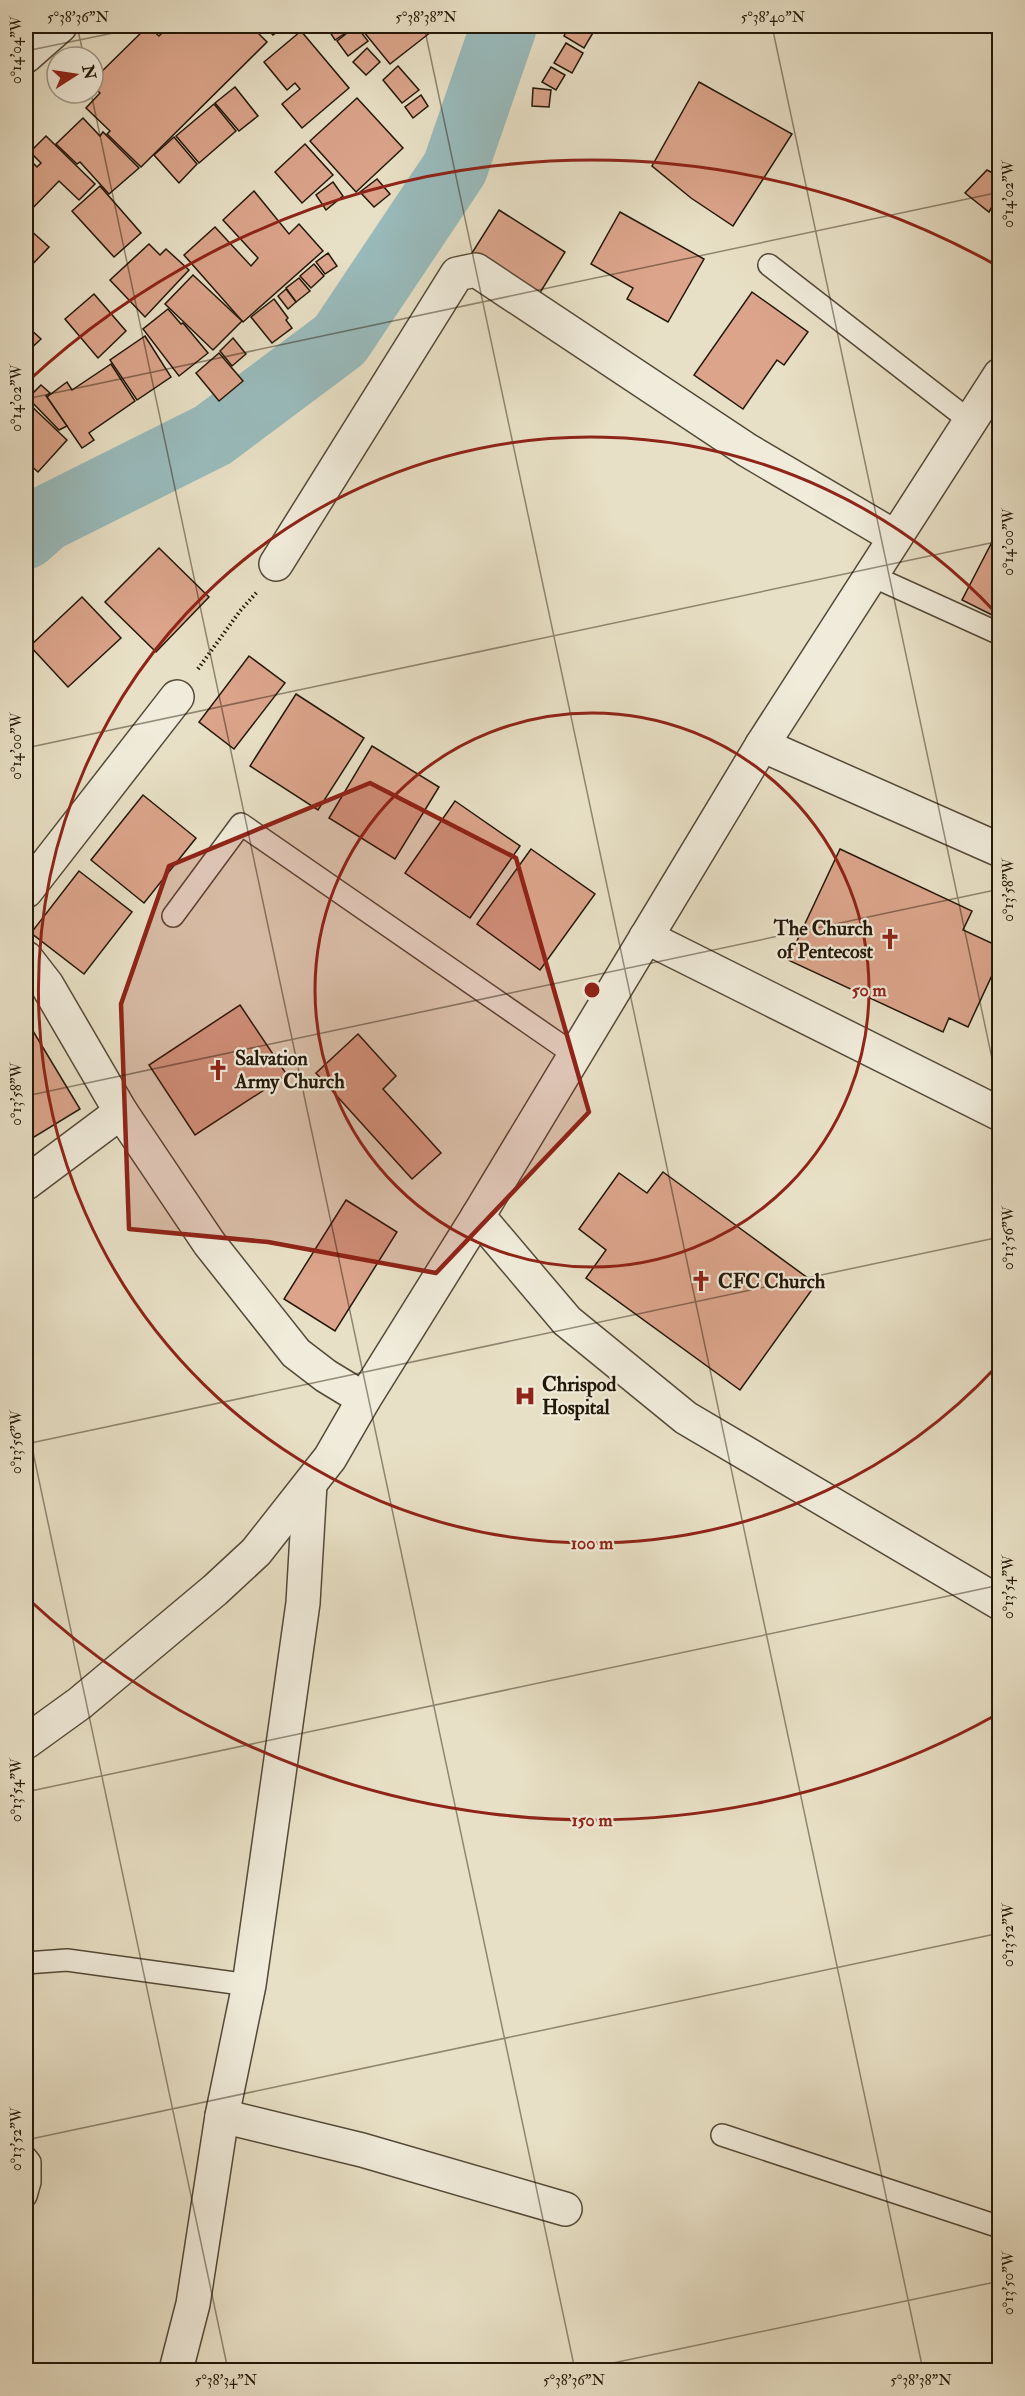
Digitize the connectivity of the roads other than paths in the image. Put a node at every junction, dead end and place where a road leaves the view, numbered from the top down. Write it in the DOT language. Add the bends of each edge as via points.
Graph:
graph roads {
  1 [pos="60,26"];
  2 [pos="26,56"];
  3 [pos="769,265"];
  4 [pos="999,375"];
  5 [pos="970,421"];
  6 [pos="895,537"];
  7 [pos="276,564"];
  8 [pos="870,575"];
  9 [pos="999,634"];
  10 [pos="177,698"];
  11 [pos="762,745"];
  12 [pos="999,850"];
  13 [pos="26,891"];
  14 [pos="173,916"];
  15 [pos="646,937"];
  16 [pos="26,957"];
  17 [pos="575,1055"];
  18 [pos="121,1112"];
  19 [pos="999,1114"];
  20 [pos="26,1183"];
  21 [pos="478,1216"];
  22 [pos="364,1399"];
  23 [pos="310,1484"];
  24 [pos="999,1603"];
  25 [pos="26,1742"];
  26 [pos="26,1963"];
  27 [pos="249,1985"];
  28 [pos="222,2116"];
  29 [pos="722,2135"];
  30 [pos="26,2157"];
  31 [pos="26,2196"];
  32 [pos="565,2209"];
  33 [pos="999,2227"];
  34 [pos="176,2370"];
  1 -- 2 [label="street"];
  3 -- 5 [label="lane"];
  4 -- 5 [label="street"];
  5 -- 6 [label="street"];
  6 -- 7 [label="street" via="747,450 477,270 457,274"];
  6 -- 8 [label="street"];
  8 -- 9 [label="lane"];
  8 -- 11 [label="street"];
  10 -- 13 [label="street"];
  11 -- 12 [label="street"];
  11 -- 15 [label="street"];
  14 -- 17 [label="lane" via="241,824"];
  15 -- 17 [label="street"];
  15 -- 19 [label="street"];
  16 -- 18 [label="street"];
  17 -- 21 [label="street"];
  18 -- 20 [label="street"];
  18 -- 22 [label="street" via="208,1243 296,1353"];
  21 -- 22 [label="street"];
  21 -- 24 [label="street" via="567,1322 686,1418"];
  22 -- 23 [label="street"];
  23 -- 25 [label="street" via="256,1552 215,1590 80,1703"];
  23 -- 27 [label="street" via="303,1603"];
  26 -- 27 [label="lane" via="67,1960"];
  27 -- 28 [label="street"];
  28 -- 32 [label="street" via="362,2150"];
  28 -- 34 [label="street" via="192,2304"];
  29 -- 33 [label="lane"];
  30 -- 31 [label="lane" via="30,2162"];
}
